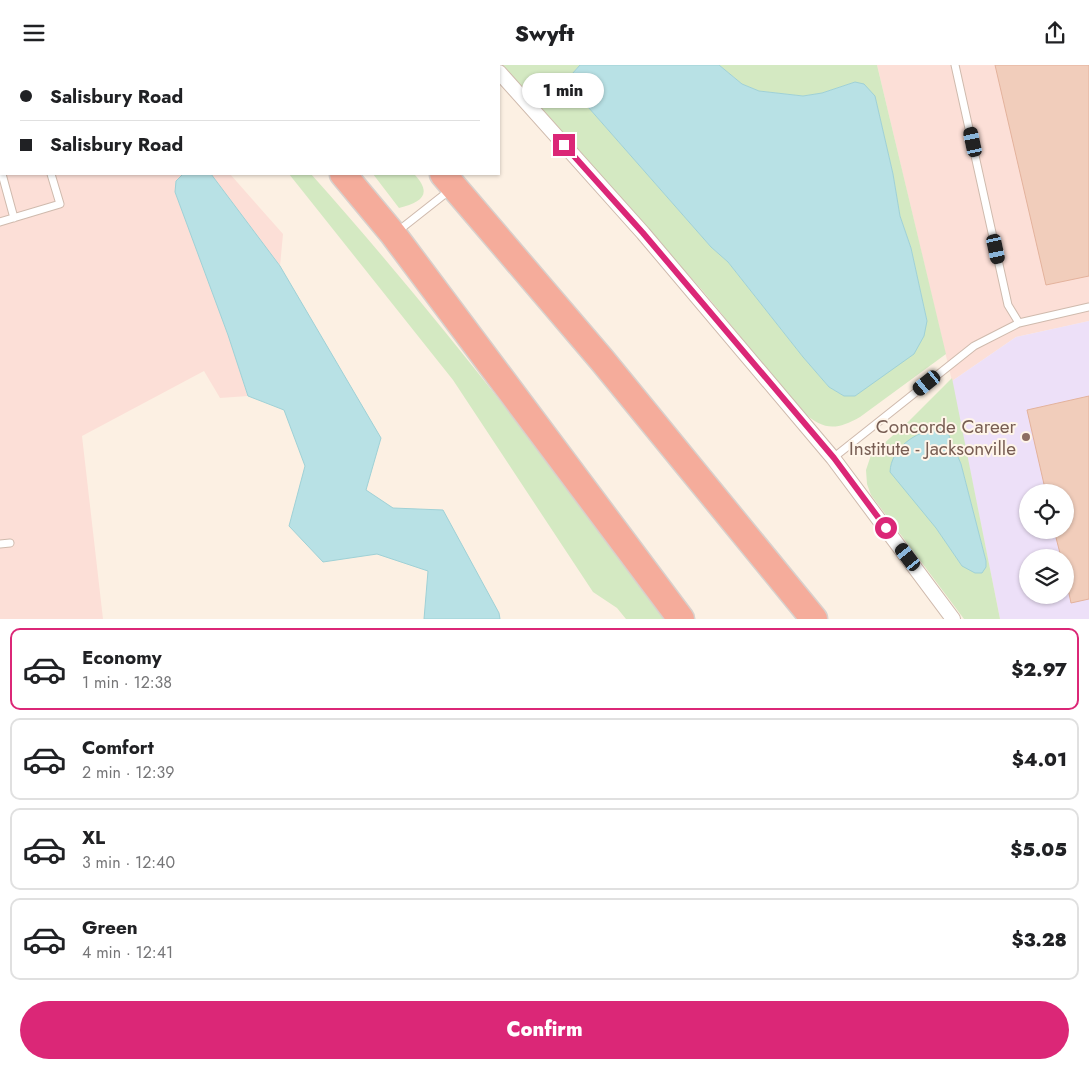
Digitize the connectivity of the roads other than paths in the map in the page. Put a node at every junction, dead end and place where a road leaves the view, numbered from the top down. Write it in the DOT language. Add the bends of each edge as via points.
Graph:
graph roads {
  1 [pos="955,65"];
  2 [pos="500,73"];
  3 [pos="2,175"];
  4 [pos="51,175"];
  5 [pos="344,175"];
  6 [pos="449,180"];
  7 [pos="14,218"];
  8 [pos="0,221"];
  9 [pos="393,235"];
  10 [pos="1089,307"];
  11 [pos="1018,323"];
  12 [pos="834,458"];
  13 [pos="10,543"];
  14 [pos="0,544"];
  15 [pos="681,619"];
  16 [pos="814,619"];
  17 [pos="953,619"];
  1 -- 11 [label="lane" via="1008,305"];
  2 -- 12 [label="street" via="643,233"];
  3 -- 7 [label="lane"];
  4 -- 7 [label="lane" via="60,204"];
  5 -- 9 [label="highway"];
  6 -- 9 [label="lane"];
  6 -- 16 [label="highway" via="602,360"];
  7 -- 8 [label="lane"];
  9 -- 15 [label="highway"];
  10 -- 11 [label="lane"];
  11 -- 12 [label="lane" via="974,346"];
  12 -- 17 [label="street"];
  13 -- 14 [label="lane"];
}
